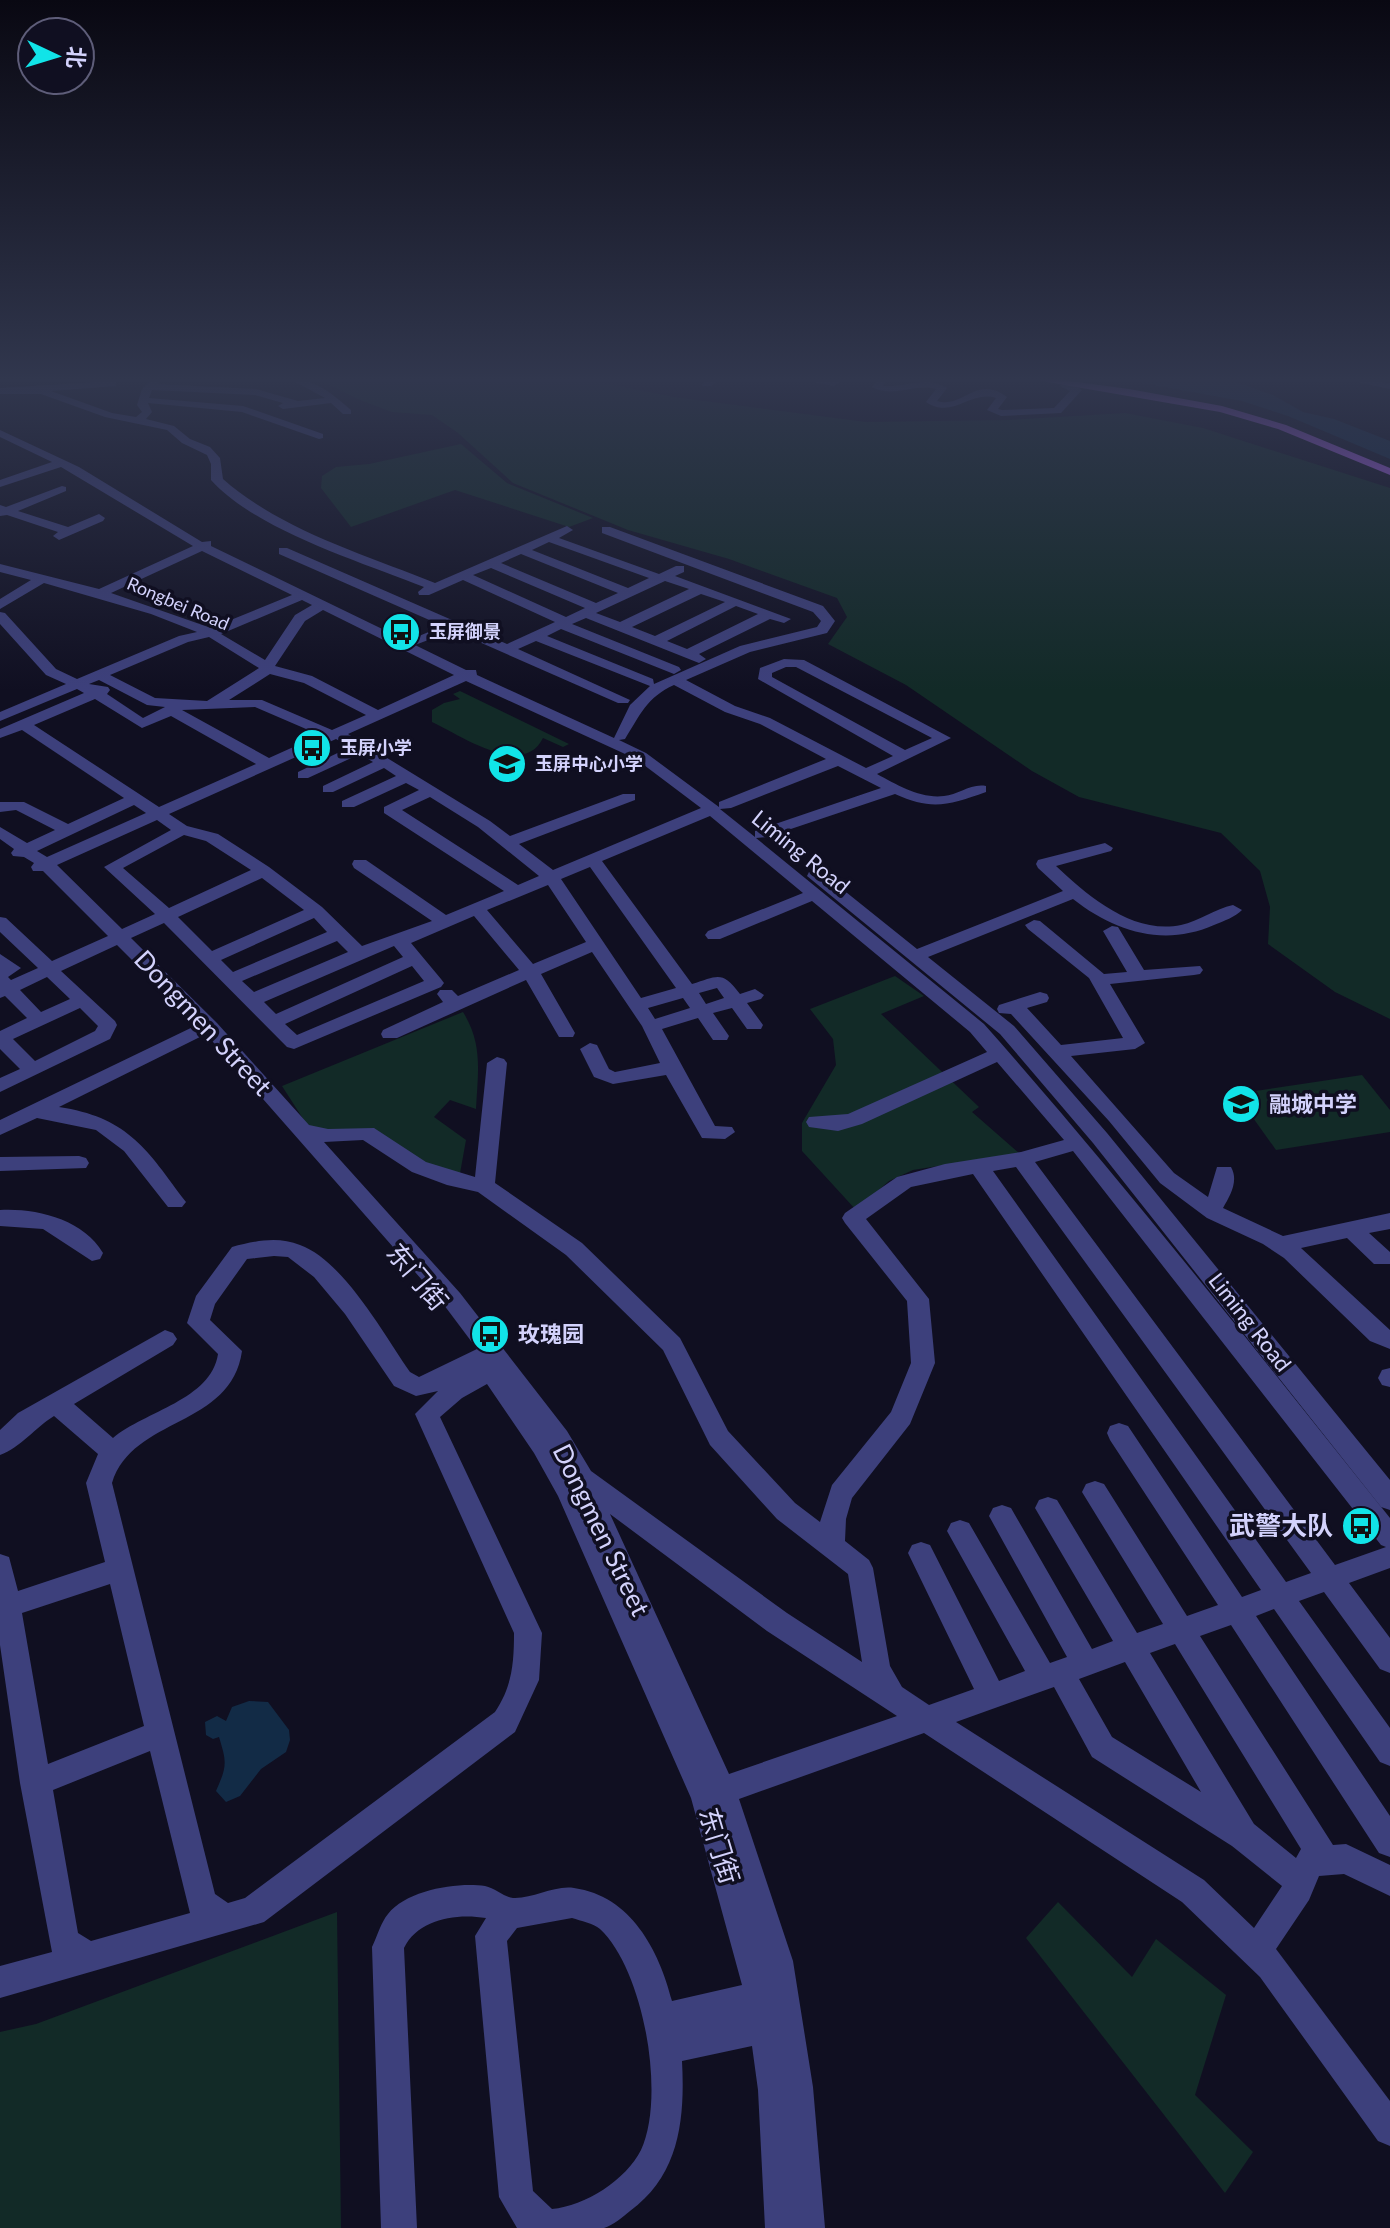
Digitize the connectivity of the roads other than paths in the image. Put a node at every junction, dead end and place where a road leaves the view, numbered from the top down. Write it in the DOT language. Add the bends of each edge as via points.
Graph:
graph roads {
  1 [pos="96,483"];
  2 [pos="105,483"];
  3 [pos="220,483"];
  4 [pos="62,489"];
  5 [pos="2,511"];
  6 [pos="99,518"];
  7 [pos="567,530"];
  8 [pos="606,530"];
  9 [pos="70,532"];
  10 [pos="52,538"];
  11 [pos="549,538"];
  12 [pos="204,545"];
  13 [pos="521,550"];
  14 [pos="283,551"];
  15 [pos="491,563"];
  16 [pos="0,568"];
  17 [pos="680,569"];
  18 [pos="462,575"];
  19 [pos="662,577"];
  20 [pos="41,579"];
  21 [pos="434,587"];
  22 [pos="700,589"];
  23 [pos="100,593"];
  24 [pos="629,593"];
  25 [pos="301,596"];
  26 [pos="399,602"];
  27 [pos="735,602"];
  28 [pos="0,605"];
  29 [pos="321,606"];
  30 [pos="591,610"];
  31 [pos="769,614"];
  32 [pos="0,616"];
  33 [pos="784,619"];
  34 [pos="440,620"];
  35 [pos="564,623"];
  36 [pos="621,627"];
  37 [pos="462,630"];
  38 [pos="211,633"];
  39 [pos="536,636"];
  40 [pos="656,641"];
  41 [pos="411,642"];
  42 [pos="507,649"];
  43 [pos="268,668"];
  44 [pos="470,673"];
  45 [pos="99,675"];
  46 [pos="674,675"];
  47 [pos="307,679"];
  48 [pos="648,682"];
  49 [pos="837,683"];
  50 [pos="78,685"];
  51 [pos="117,685"];
  52 [pos="96,693"];
  53 [pos="801,698"];
  54 [pos="623,700"];
  55 [pos="257,703"];
  56 [pos="210,705"];
  57 [pos="178,707"];
  58 [pos="377,715"];
  59 [pos="0,717"];
  60 [pos="23,724"];
  61 [pos="0,734"];
  62 [pos="334,734"];
  63 [pos="620,736"];
  64 [pos="361,748"];
  65 [pos="905,756"];
  66 [pos="838,760"];
  67 [pos="385,762"];
  68 [pos="268,764"];
  69 [pos="866,774"];
  70 [pos="303,775"];
  71 [pos="408,776"];
  72 [pos="328,789"];
  73 [pos="895,789"];
  74 [pos="981,789"];
  75 [pos="430,791"];
  76 [pos="629,797"];
  77 [pos="137,798"];
  78 [pos="348,804"];
  79 [pos="0,807"];
  80 [pos="717,807"];
  81 [pos="159,813"];
  82 [pos="68,830"];
  83 [pos="182,830"];
  84 [pos="0,832"];
  85 [pos="761,834"];
  86 [pos="0,841"];
  87 [pos="509,842"];
  88 [pos="1105,848"];
  89 [pos="33,858"];
  90 [pos="593,860"];
  91 [pos="360,864"];
  92 [pos="263,871"];
  93 [pos="551,877"];
  94 [pos="518,892"];
  95 [pos="1073,893"];
  96 [pos="815,894"];
  97 [pos="477,909"];
  98 [pos="1233,910"];
  99 [pos="316,911"];
  100 [pos="167,916"];
  101 [pos="0,922"];
  102 [pos="445,922"];
  103 [pos="1034,925"];
  104 [pos="1112,931"];
  105 [pos="340,933"];
  106 [pos="714,935"];
  107 [pos="116,938"];
  108 [pos="400,941"];
  109 [pos="21,942"];
  110 [pos="596,944"];
  111 [pos="1182,951"];
  112 [pos="0,952"];
  113 [pos="359,953"];
  114 [pos="915,956"];
  115 [pos="210,958"];
  116 [pos="415,958"];
  117 [pos="0,959"];
  118 [pos="50,967"];
  119 [pos="1139,976"];
  120 [pos="231,979"];
  121 [pos="1100,980"];
  122 [pos="435,983"];
  123 [pos="2,984"];
  124 [pos="687,991"];
  125 [pos="755,995"];
  126 [pos="1040,998"];
  127 [pos="84,999"];
  128 [pos="252,1000"];
  129 [pos="736,1001"];
  130 [pos="455,1004"];
  131 [pos="637,1005"];
  132 [pos="1015,1007"];
  133 [pos="702,1011"];
  134 [pos="989,1014"];
  135 [pos="39,1020"];
  136 [pos="273,1022"];
  137 [pos="754,1025"];
  138 [pos="651,1026"];
  139 [pos="199,1030"];
  140 [pos="566,1033"];
  141 [pos="390,1034"];
  142 [pos="720,1036"];
  143 [pos="0,1038"];
  144 [pos="590,1049"];
  145 [pos="1058,1051"];
  146 [pos="1001,1053"];
  147 [pos="497,1063"];
  148 [pos="671,1067"];
  149 [pos="33,1070"];
  150 [pos="0,1086"];
  151 [pos="33,1111"];
  152 [pos="816,1122"];
  153 [pos="0,1128"];
  154 [pos="294,1128"];
  155 [pos="725,1132"];
  156 [pos="1078,1143"];
  157 [pos="1021,1159"];
  158 [pos="79,1163"];
  159 [pos="0,1164"];
  160 [pos="978,1165"];
  161 [pos="1224,1172"];
  162 [pos="484,1186"];
  163 [pos="175,1202"];
  164 [pos="1253,1212"];
  165 [pos="1216,1213"];
  166 [pos="0,1218"];
  167 [pos="1390,1221"];
  168 [pos="1351,1229"];
  169 [pos="1281,1244"];
  170 [pos="92,1253"];
  171 [pos="1382,1258"];
  172 [pos="165,1339"];
  173 [pos="1390,1340"];
  174 [pos="492,1361"];
  175 [pos="56,1403"];
  176 [pos="1119,1433"];
  177 [pos="0,1445"];
  178 [pos="113,1452"];
  179 [pos="553,1464"];
  180 [pos="581,1477"];
  181 [pos="1387,1491"];
  182 [pos="1095,1492"];
  183 [pos="1048,1508"];
  184 [pos="1002,1516"];
  185 [pos="960,1531"];
  186 [pos="1390,1537"];
  187 [pos="832,1544"];
  188 [pos="921,1553"];
  189 [pos="1390,1557"];
  190 [pos="0,1565"];
  191 [pos="120,1569"];
  192 [pos="1329,1578"];
  193 [pos="1281,1595"];
  194 [pos="5,1607"];
  195 [pos="1238,1610"];
  196 [pos="1181,1630"];
  197 [pos="1130,1647"];
  198 [pos="1390,1660"];
  199 [pos="1063,1671"];
  200 [pos="992,1696"];
  201 [pos="894,1700"];
  202 [pos="929,1718"];
  203 [pos="160,1733"];
  204 [pos="1390,1752"];
  205 [pos="35,1783"];
  206 [pos="713,1794"];
  207 [pos="1243,1835"];
  208 [pos="1390,1842"];
  209 [pos="1325,1860"];
  210 [pos="1390,1881"];
  211 [pos="1301,1882"];
  212 [pos="509,1914"];
  213 [pos="225,1919"];
  214 [pos="1256,1952"];
  215 [pos="88,1958"];
  216 [pos="0,1982"];
  217 [pos="763,2012"];
  218 [pos="662,2034"];
  219 [pos="1390,2129"];
  220 [pos="545,2226"];
  221 [pos="399,2228"];
  222 [pos="783,2228"];
  223 [pos="807,2228"];
  1 -- 12 [label="street, Liming Road"];
  2 -- 12 [label="street, Liming Road"];
  3 -- 21 [label="street" via="266,514"];
  4 -- 5 [label="street"];
  5 -- 9 [label="street"];
  6 -- 9 [label="street"];
  7 -- 11 [label="street"];
  8 -- 46 [label="street" via="818,609 828,621 822,630 745,649"];
  9 -- 10 [label="street"];
  11 -- 13 [label="street"];
  11 -- 19 [label="street"];
  12 -- 23 [label="street"];
  12 -- 25 [label="street, Liming Road"];
  12 -- 41 [label="street, Liming Road"];
  13 -- 15 [label="street"];
  13 -- 24 [label="street"];
  14 -- 26 [label="street"];
  15 -- 18 [label="street"];
  15 -- 30 [label="street"];
  16 -- 20 [label="street, Rongbei Road"];
  17 -- 19 [label="street"];
  18 -- 21 [label="street"];
  18 -- 35 [label="street"];
  19 -- 22 [label="street"];
  19 -- 24 [label="street"];
  20 -- 23 [label="street, Rongbei Road"];
  20 -- 28 [label="street"];
  21 -- 26 [label="street"];
  22 -- 27 [label="street"];
  22 -- 36 [label="street"];
  23 -- 38 [label="street, Rongbei Road"];
  24 -- 30 [label="street"];
  25 -- 29 [label="street, Liming Road"];
  25 -- 38 [label="street"];
  26 -- 34 [label="street"];
  27 -- 31 [label="street"];
  27 -- 40 [label="street"];
  29 -- 43 [label="street" via="300,618"];
  29 -- 44 [label="street, Liming Road"];
  30 -- 35 [label="street"];
  30 -- 36 [label="street"];
  31 -- 33 [label="street"];
  31 -- 40 [label="street" via="694,657"];
  32 -- 50 [label="street" via="51,672"];
  34 -- 37 [label="street"];
  34 -- 41 [label="street" via="438,629"];
  35 -- 39 [label="street"];
  35 -- 46 [label="street"];
  36 -- 40 [label="street"];
  37 -- 41 [label="street" via="442,630"];
  37 -- 42 [label="street"];
  38 -- 43 [label="street, Rongbei Road"];
  38 -- 45 [label="street"];
  39 -- 42 [label="street"];
  39 -- 48 [label="street"];
  41 -- 44 [label="street, Liming Road"];
  42 -- 54 [label="street"];
  43 -- 47 [label="street, Rongbei Road"];
  43 -- 56 [label="street"];
  44 -- 58 [label="street"];
  44 -- 63 [label="street, Liming Road"];
  44 -- 80 [label="street, Liming Road" via="641,756"];
  45 -- 50 [label="street"];
  45 -- 51 [label="street"];
  46 -- 63 [label="street" via="637,705"];
  46 -- 66 [label="street" via="730,709 765,721"];
  47 -- 55 [label="street"];
  47 -- 58 [label="street, Rongbei Road"];
  49 -- 53 [label="street"];
  49 -- 53 [label="street" via="799,663 765,671 765,679"];
  49 -- 65 [label="street" via="944,738"];
  50 -- 52 [label="street"];
  50 -- 59 [label="street"];
  51 -- 52 [label="street"];
  51 -- 57 [label="street" via="152,702"];
  52 -- 57 [label="street" via="142,724"];
  52 -- 60 [label="street"];
  53 -- 65 [label="street"];
  55 -- 56 [label="street"];
  55 -- 62 [label="street"];
  56 -- 57 [label="street"];
  57 -- 68 [label="street"];
  58 -- 62 [label="street"];
  60 -- 61 [label="street"];
  60 -- 77 [label="street"];
  62 -- 64 [label="street"];
  62 -- 68 [label="street"];
  63 -- 80 [label="street, Liming Road" via="681,768"];
  64 -- 67 [label="street"];
  64 -- 70 [label="street"];
  65 -- 69 [label="street"];
  66 -- 69 [label="street"];
  66 -- 80 [label="street"];
  67 -- 71 [label="street"];
  67 -- 72 [label="street"];
  68 -- 81 [label="street"];
  69 -- 73 [label="street"];
  71 -- 75 [label="street"];
  71 -- 78 [label="street"];
  73 -- 74 [label="street" via="921,800 946,801"];
  73 -- 85 [label="street"];
  75 -- 87 [label="street"];
  75 -- 94 [label="street" via="390,810"];
  76 -- 87 [label="street"];
  77 -- 81 [label="street"];
  77 -- 82 [label="street"];
  79 -- 82 [label="street" via="18,805"];
  80 -- 85 [label="street, Liming Road"];
  80 -- 90 [label="street"];
  80 -- 96 [label="street, Liming Road"];
  81 -- 83 [label="street"];
  81 -- 89 [label="street"];
  82 -- 89 [label="street"];
  83 -- 92 [label="street" via="212,837"];
  83 -- 100 [label="street" via="112,867"];
  84 -- 89 [label="street"];
  85 -- 114 [label="street, Liming Road"];
  86 -- 89 [label="street, 东门街"];
  87 -- 93 [label="street"];
  88 -- 95 [label="street" via="1044,864"];
  89 -- 107 [label="street, 东门街"];
  90 -- 93 [label="street"];
  90 -- 124 [label="street"];
  91 -- 102 [label="street"];
  92 -- 99 [label="street"];
  92 -- 100 [label="street"];
  93 -- 94 [label="street"];
  93 -- 110 [label="street"];
  94 -- 97 [label="street"];
  95 -- 98 [label="street" via="1118,921 1168,932"];
  95 -- 114 [label="street"];
  96 -- 106 [label="street"];
  96 -- 146 [label="street, Liming Road"];
  97 -- 102 [label="street"];
  97 -- 140 [label="street" via="531,973"];
  99 -- 105 [label="street"];
  99 -- 115 [label="street"];
  100 -- 107 [label="street"];
  100 -- 115 [label="street"];
  101 -- 109 [label="street"];
  102 -- 108 [label="street"];
  103 -- 121 [label="street"];
  104 -- 119 [label="street"];
  105 -- 113 [label="street"];
  105 -- 120 [label="street"];
  107 -- 118 [label="street"];
  107 -- 139 [label="street, 东门街"];
  107 -- 154 [label="street, Dongmen Street" via="210,1027"];
  108 -- 113 [label="street"];
  108 -- 116 [label="street"];
  109 -- 112 [label="street"];
  109 -- 118 [label="street"];
  110 -- 130 [label="street"];
  110 -- 131 [label="street"];
  111 -- 119 [label="street" via="1198,975"];
  113 -- 128 [label="street"];
  114 -- 134 [label="street, Liming Road"];
  115 -- 120 [label="street"];
  116 -- 122 [label="street"];
  116 -- 136 [label="street"];
  117 -- 123 [label="street" via="12,968"];
  118 -- 123 [label="street"];
  118 -- 127 [label="street"];
  119 -- 121 [label="street"];
  120 -- 128 [label="street"];
  121 -- 145 [label="street" via="1135,1043"];
  122 -- 130 [label="street"];
  122 -- 136 [label="street" via="294,1043"];
  123 -- 135 [label="street"];
  124 -- 129 [label="street" via="721,981"];
  124 -- 131 [label="street"];
  124 -- 133 [label="street"];
  125 -- 129 [label="street"];
  126 -- 132 [label="street"];
  127 -- 135 [label="street"];
  127 -- 149 [label="street" via="108,1025 103,1035"];
  128 -- 136 [label="street"];
  129 -- 133 [label="street"];
  129 -- 137 [label="street"];
  130 -- 141 [label="street"];
  131 -- 138 [label="street"];
  132 -- 134 [label="street"];
  132 -- 145 [label="street"];
  133 -- 138 [label="street"];
  133 -- 142 [label="street"];
  134 -- 181 [label="street, Liming Road" via="1100,1138"];
  135 -- 143 [label="street"];
  138 -- 148 [label="street"];
  139 -- 151 [label="street"];
  139 -- 154 [label="street, 东门街"];
  143 -- 149 [label="street"];
  144 -- 148 [label="street" via="601,1073 613,1078"];
  145 -- 165 [label="street" via="1167,1178"];
  146 -- 152 [label="street" via="855,1119"];
  146 -- 156 [label="street, Liming Road"];
  147 -- 162 [label="street"];
  148 -- 155 [label="street" via="709,1133"];
  149 -- 150 [label="street"];
  151 -- 153 [label="street"];
  151 -- 163 [label="street" via="101,1122 123,1136"];
  154 -- 162 [label="street" via="328,1136 367,1133 419,1167"];
  154 -- 174 [label="street, 东门街"];
  156 -- 157 [label="street"];
  156 -- 186 [label="street, Liming Road"];
  157 -- 160 [label="street"];
  157 -- 192 [label="street"];
  158 -- 159 [label="street"];
  160 -- 187 [label="street" via="904,1182 853,1218 918,1299 923,1363 901,1417 841,1493"];
  160 -- 193 [label="street"];
  161 -- 165 [label="street"];
  162 -- 187 [label="street" via="574,1249 672,1344 719,1438 786,1511"];
  164 -- 165 [label="street"];
  165 -- 169 [label="street"];
  166 -- 170 [label="street" via="48,1220"];
  167 -- 168 [label="street"];
  168 -- 169 [label="street"];
  168 -- 171 [label="street"];
  169 -- 173 [label="street" via="1378,1335"];
  172 -- 175 [label="street"];
  174 -- 178 [label="street" via="416,1387 402,1379 344,1298 299,1251 280,1247 240,1253 204,1302 198,1323 230,1351 224,1379"];
  174 -- 179 [label="street, 东门街"];
  174 -- 180 [label="street, Dongmen Street" via="558,1438"];
  174 -- 213 [label="street" via="427,1414 528,1633 522,1697 505,1722 266,1902"];
  175 -- 177 [label="street"];
  175 -- 178 [label="street"];
  176 -- 195 [label="street"];
  178 -- 191 [label="street" via="99,1483"];
  179 -- 180 [label="street"];
  179 -- 206 [label="street, 东门街"];
  180 -- 201 [label="street" via="777,1622"];
  180 -- 206 [label="street, Dongmen Street"];
  182 -- 196 [label="street"];
  183 -- 197 [label="street"];
  184 -- 199 [label="street"];
  185 -- 199 [label="street"];
  187 -- 201 [label="street" via="860,1568 877,1668"];
  188 -- 200 [label="street"];
  189 -- 192 [label="street"];
  190 -- 194 [label="street"];
  191 -- 194 [label="street"];
  191 -- 203 [label="street"];
  192 -- 193 [label="street"];
  192 -- 198 [label="street"];
  193 -- 195 [label="street"];
  193 -- 204 [label="street"];
  194 -- 205 [label="street"];
  195 -- 196 [label="street"];
  195 -- 208 [label="street"];
  196 -- 197 [label="street"];
  196 -- 209 [label="street"];
  197 -- 199 [label="street"];
  197 -- 207 [label="street"];
  199 -- 200 [label="street"];
  199 -- 207 [label="street" via="1102,1747"];
  200 -- 202 [label="street"];
  201 -- 202 [label="street"];
  202 -- 206 [label="street"];
  202 -- 214 [label="street" via="1193,1891"];
  203 -- 205 [label="street"];
  203 -- 213 [label="street" via="202,1904"];
  205 -- 215 [label="street" via="64,1942"];
  206 -- 217 [label="street, 东门街"];
  206 -- 223 [label="street, Dongmen Street" via="777,1961 796,2087"];
  207 -- 211 [label="street"];
  209 -- 210 [label="street" via="1346,1859"];
  209 -- 211 [label="street" via="1310,1861"];
  211 -- 214 [label="street"];
  212 -- 218 [label="street" via="572,1903 610,1917 635,1948"];
  212 -- 220 [label="street" via="491,1936 516,2197 530,2218"];
  212 -- 221 [label="street" via="489,1902 464,1900 419,1910 399,1924 388,1947"];
  213 -- 215 [label="street"];
  214 -- 219 [label="street"];
  215 -- 216 [label="street"];
  217 -- 218 [label="street"];
  217 -- 222 [label="street, 东门街" via="775,2090"];
  218 -- 220 [label="street" via="667,2091 661,2143 644,2178 583,2220"];
}
